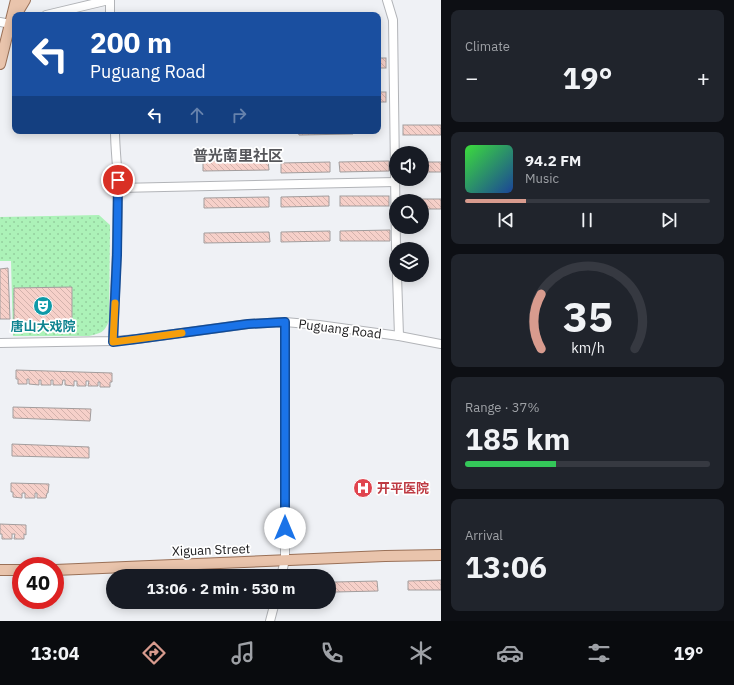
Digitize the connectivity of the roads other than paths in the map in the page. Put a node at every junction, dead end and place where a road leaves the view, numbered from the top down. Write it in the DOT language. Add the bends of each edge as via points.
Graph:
graph roads {
  1 [pos="16,0"];
  2 [pos="25,0"];
  3 [pos="110,0"];
  4 [pos="387,0"];
  5 [pos="14,12"];
  6 [pos="18,12"];
  7 [pos="59,12"];
  8 [pos="110,12"];
  9 [pos="12,21"];
  10 [pos="0,64"];
  11 [pos="115,134"];
  12 [pos="395,146"];
  13 [pos="389,182"];
  14 [pos="395,186"];
  15 [pos="118,188"];
  16 [pos="396,242"];
  17 [pos="397,282"];
  18 [pos="285,322"];
  19 [pos="399,336"];
  20 [pos="113,342"];
  21 [pos="0,343"];
  22 [pos="441,344"];
  23 [pos="441,555"];
  24 [pos="285,560"];
  25 [pos="283,569"];
  26 [pos="0,570"];
  27 [pos="12,570"];
  28 [pos="64,570"];
  29 [pos="273,609"];
  30 [pos="270,621"];
  1 -- 5 [label="main road"];
  2 -- 6 [label="main road"];
  3 -- 7 [label="street"];
  3 -- 8 [label="street"];
  4 -- 12 [label="street" via="393,20"];
  9 -- 10 [label="main road"];
  11 -- 15 [label="street"];
  13 -- 15 [label="street"];
  14 -- 16 [label="street"];
  15 -- 20 [label="street"];
  17 -- 19 [label="street"];
  18 -- 19 [label="street, Puguang Road"];
  18 -- 20 [label="street, Puguang Road" via="248,324"];
  18 -- 24 [label="street"];
  19 -- 22 [label="street, Puguang Road"];
  20 -- 21 [label="street, Puguang Road"];
  23 -- 24 [label="main road, Xiguan Street"];
  24 -- 25 [label="street"];
  24 -- 28 [label="main road, Xiguan Street"];
  26 -- 27 [label="main road"];
  29 -- 30 [label="street"];
}
